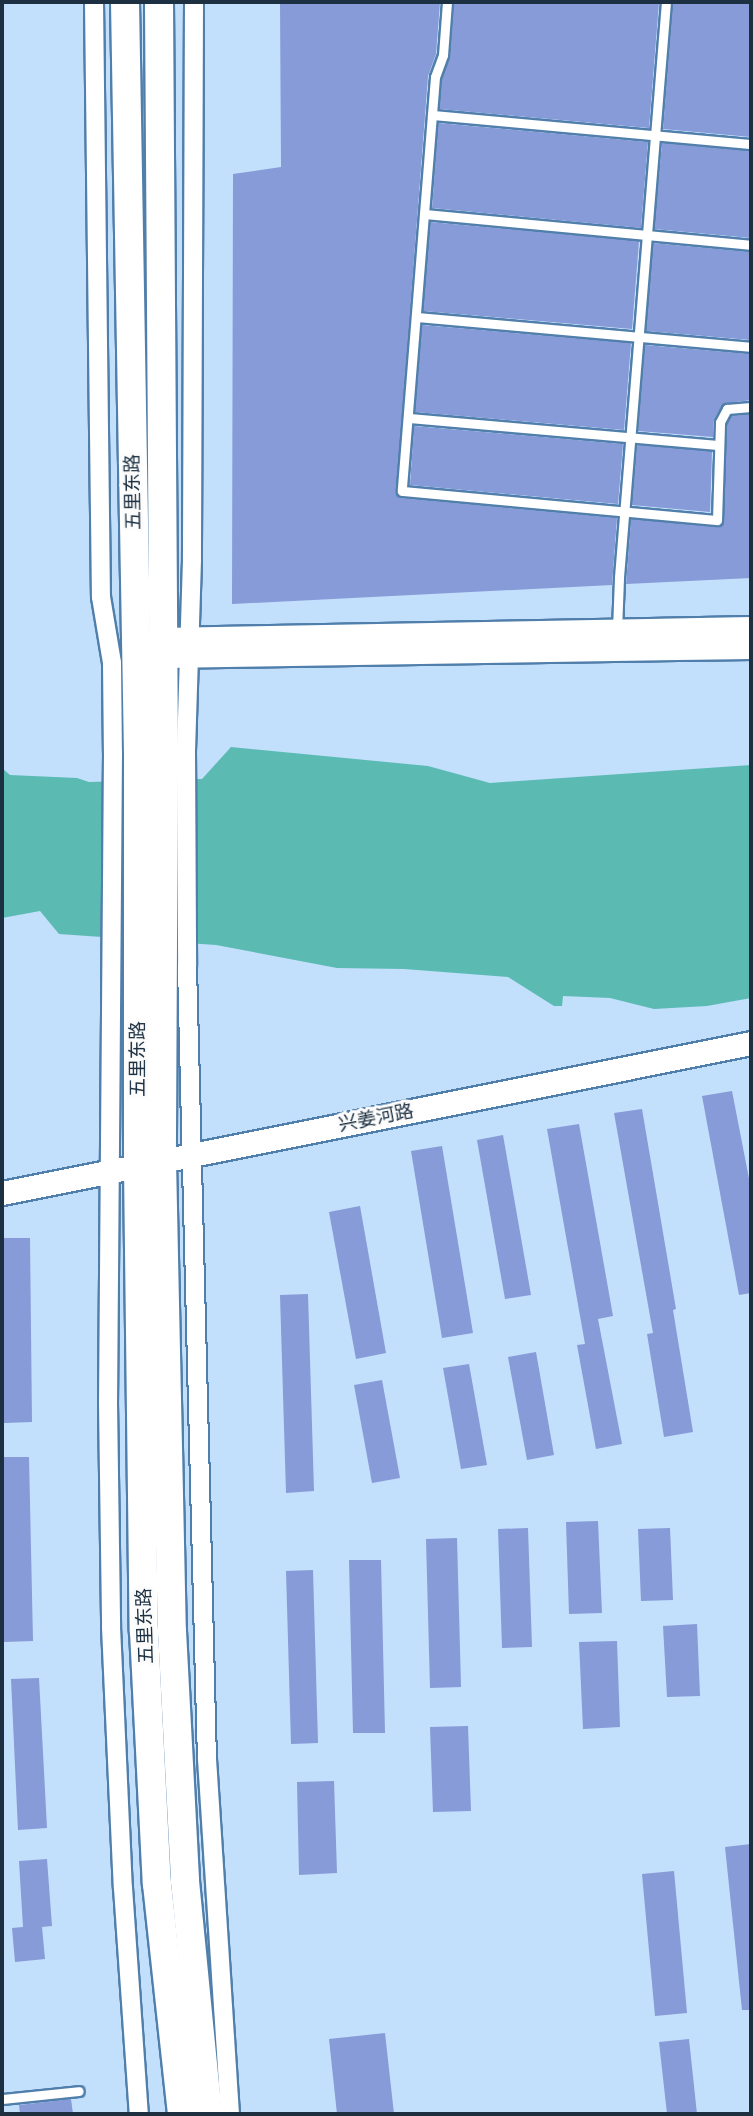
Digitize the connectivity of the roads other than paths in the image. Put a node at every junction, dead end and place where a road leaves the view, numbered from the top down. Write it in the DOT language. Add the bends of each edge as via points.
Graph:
graph roads {
  1 [pos="94,2"];
  2 [pos="125,2"];
  3 [pos="159,2"];
  4 [pos="194,2"];
  5 [pos="447,2"];
  6 [pos="666,2"];
  7 [pos="432,115"];
  8 [pos="656,136"];
  9 [pos="751,144"];
  10 [pos="424,214"];
  11 [pos="649,237"];
  12 [pos="751,245"];
  13 [pos="416,317"];
  14 [pos="640,337"];
  15 [pos="751,347"];
  16 [pos="751,407"];
  17 [pos="408,418"];
  18 [pos="631,437"];
  19 [pos="719,445"];
  20 [pos="625,511"];
  21 [pos="751,628"];
  22 [pos="617,640"];
  23 [pos="175,647"];
  24 [pos="751,647"];
  25 [pos="150,752"];
  26 [pos="151,967"];
  27 [pos="751,1043"];
  28 [pos="191,1155"];
  29 [pos="150,1164"];
  30 [pos="111,1172"];
  31 [pos="2,1193"];
  32 [pos="79,2091"];
  33 [pos="2,2099"];
  34 [pos="139,2114"];
  35 [pos="182,2114"];
  36 [pos="208,2114"];
  37 [pos="230,2114"];
  1 -- 25 [label="street" via="101,597 112,663"];
  2 -- 25 [label="main road, 五里东路"];
  3 -- 23 [label="main road, 五里东路"];
  4 -- 23 [label="street"];
  5 -- 7 [label="lane"];
  6 -- 8 [label="lane"];
  7 -- 8 [label="lane"];
  7 -- 10 [label="lane"];
  8 -- 9 [label="lane"];
  8 -- 11 [label="lane"];
  10 -- 11 [label="lane"];
  10 -- 13 [label="lane"];
  11 -- 12 [label="lane"];
  11 -- 14 [label="lane"];
  13 -- 14 [label="lane"];
  13 -- 17 [label="lane"];
  14 -- 15 [label="lane"];
  14 -- 18 [label="lane"];
  16 -- 19 [label="lane" via="727,409 720,422"];
  17 -- 18 [label="lane"];
  17 -- 20 [label="lane" via="402,491"];
  18 -- 19 [label="lane"];
  18 -- 20 [label="lane"];
  19 -- 20 [label="lane" via="717,520"];
  20 -- 22 [label="lane"];
  21 -- 22 [label="street"];
  22 -- 23 [label="street"];
  22 -- 24 [label="street"];
  23 -- 25 [label="main road, 五里东路"];
  25 -- 26 [label="main road, 五里东路"];
  25 -- 26 [label="street"];
  26 -- 28 [label="street"];
  26 -- 29 [label="main road, 五里东路"];
  26 -- 30 [label="street"];
  27 -- 28 [label="street, 兴姜河路"];
  28 -- 29 [label="street, 兴姜河路"];
  28 -- 37 [label="street" via="206,1759"];
  29 -- 30 [label="street, 兴姜河路"];
  29 -- 35 [label="main road, 五里东路" via="144,1631 157,1884"];
  29 -- 36 [label="main road, 五里东路" via="185,1881"];
  30 -- 31 [label="street, 兴姜河路"];
  30 -- 34 [label="street" via="111,1627 122,1888"];
  32 -- 33 [label="lane"];
}
